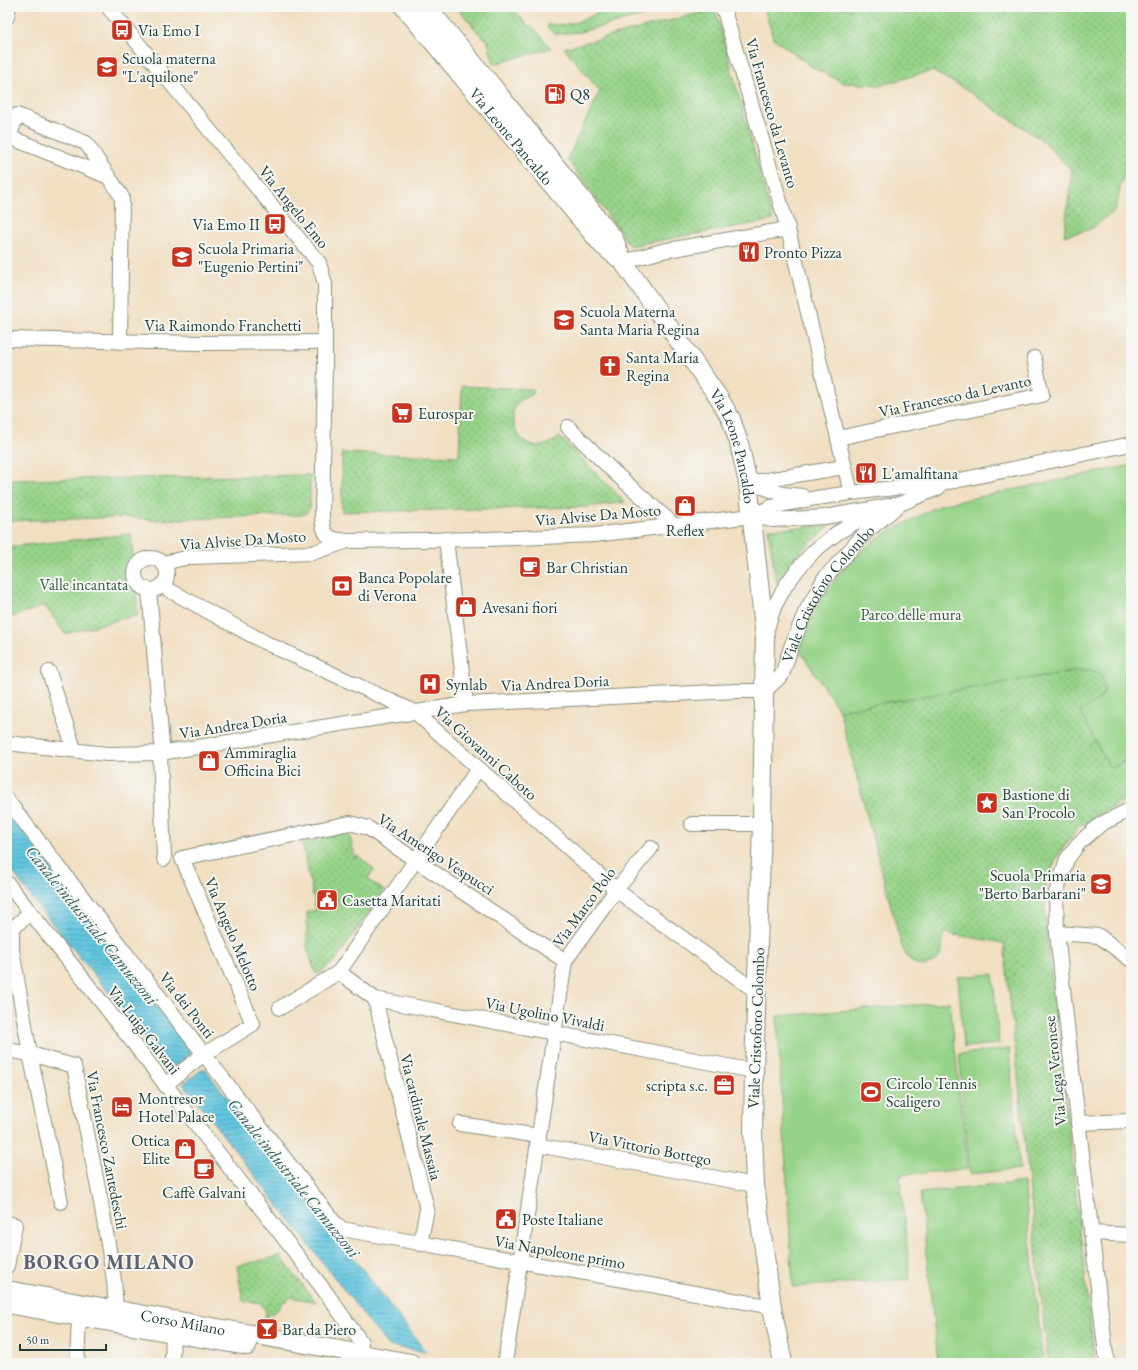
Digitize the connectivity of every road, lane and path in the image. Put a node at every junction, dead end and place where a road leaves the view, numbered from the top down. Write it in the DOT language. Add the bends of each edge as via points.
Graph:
graph roads {
  1 [pos="9,7"];
  2 [pos="108,7"];
  3 [pos="404,7"];
  4 [pos="427,7"];
  5 [pos="723,7"];
  6 [pos="7,17"];
  7 [pos="109,177"];
  8 [pos="788,229"];
  9 [pos="623,262"];
  10 [pos="7,339"];
  11 [pos="120,342"];
  12 [pos="325,342"];
  13 [pos="1034,358"];
  14 [pos="568,427"];
  15 [pos="838,438"];
  16 [pos="1131,444"];
  17 [pos="844,467"];
  18 [pos="955,481"];
  19 [pos="748,483"];
  20 [pos="851,493"];
  21 [pos="816,498"];
  22 [pos="900,504"];
  23 [pos="752,516"];
  24 [pos="322,523"];
  25 [pos="674,525"];
  26 [pos="446,539"];
  27 [pos="347,541"];
  28 [pos="163,563"];
  29 [pos="163,584"];
  30 [pos="149,589"];
  31 [pos="765,637"];
  32 [pos="49,672"];
  33 [pos="765,691"];
  34 [pos="466,704"];
  35 [pos="415,712"];
  36 [pos="7,743"];
  37 [pos="74,749"];
  38 [pos="160,753"];
  39 [pos="478,769"];
  40 [pos="7,800"];
  41 [pos="1131,809"];
  42 [pos="692,824"];
  43 [pos="762,824"];
  44 [pos="651,848"];
  45 [pos="182,858"];
  46 [pos="164,859"];
  47 [pos="415,859"];
  48 [pos="7,883"];
  49 [pos="616,890"];
  50 [pos="30,913"];
  51 [pos="1057,933"];
  52 [pos="1131,960"];
  53 [pos="565,961"];
  54 [pos="339,972"];
  55 [pos="757,992"];
  56 [pos="375,999"];
  57 [pos="280,1008"];
  58 [pos="554,1034"];
  59 [pos="7,1050"];
  60 [pos="30,1054"];
  61 [pos="202,1056"];
  62 [pos="754,1071"];
  63 [pos="168,1082"];
  64 [pos="1131,1121"];
  65 [pos="1078,1123"];
  66 [pos="460,1124"];
  67 [pos="538,1140"];
  68 [pos="755,1185"];
  69 [pos="61,1202"];
  70 [pos="7,1224"];
  71 [pos="342,1229"];
  72 [pos="1091,1232"];
  73 [pos="1131,1235"];
  74 [pos="420,1244"];
  75 [pos="521,1262"];
  76 [pos="7,1266"];
  77 [pos="7,1290"];
  78 [pos="7,1304"];
  79 [pos="772,1307"];
  80 [pos="116,1310"];
  81 [pos="79,1316"];
  82 [pos="173,1333"];
  83 [pos="354,1360"];
  84 [pos="403,1362"];
  85 [pos="77,1363"];
  86 [pos="172,1363"];
  87 [pos="505,1363"];
  88 [pos="783,1363"];
  89 [pos="1107,1363"];
  1 -- 6 [label="street"];
  2 -- 12 [label="street, Via Angelo Emo" via="319,264 325,284"];
  3 -- 9 [label="main road, Via Leone Pancaldo" via="603,246"];
  4 -- 9 [label="main road, Via Leone Pancaldo" via="614,239"];
  5 -- 8 [label="street, Via Francesco da Levanto"];
  7 -- 7 [label="street" via="86,143 17,115 9,137"];
  7 -- 11 [label="street" via="122,197"];
  8 -- 9 [label="street" via="662,250"];
  8 -- 15 [label="street, Via Francesco da Levanto"];
  9 -- 19 [label="main road, Via Leone Pancaldo" via="719,398 731,419"];
  10 -- 11 [label="street, Via Raimondo Franchetti"];
  11 -- 12 [label="street, Via Raimondo Franchetti"];
  12 -- 24 [label="street, Via Angelo Emo"];
  13 -- 15 [label="street, Via Francesco da Levanto" via="1042,395"];
  14 -- 25 [label="street"];
  15 -- 17 [label="street, Via Francesco da Levanto"];
  16 -- 18 [label="street, Viale Cristoforo Colombo"];
  17 -- 19 [label="street"];
  17 -- 20 [label="street, Via Francesco da Levanto"];
  18 -- 20 [label="street, Viale Cristoforo Colombo"];
  18 -- 22 [label="street, Viale Cristoforo Colombo"];
  19 -- 21 [label="street, Viale Cristoforo Colombo" via="783,494"];
  19 -- 23 [label="main road, Via Leone Pancaldo"];
  20 -- 21 [label="street, Viale Cristoforo Colombo"];
  21 -- 23 [label="street, Viale Cristoforo Colombo" via="771,507"];
  22 -- 23 [label="street, Viale Cristoforo Colombo" via="825,517 772,520"];
  22 -- 31 [label="street, Viale Cristoforo Colombo" via="854,523 814,551 796,570 783,591 774,608"];
  22 -- 33 [label="street, Viale Cristoforo Colombo" via="866,532 824,579 804,613 782,675"];
  23 -- 25 [label="street, Via Alvise Da Mosto"];
  23 -- 31 [label="main road, Viale Cristoforo Colombo"];
  24 -- 27 [label="street, Via Alvise Da Mosto" via="326,535 334,540"];
  25 -- 26 [label="street, Via Alvise Da Mosto" via="594,535"];
  26 -- 27 [label="street, Via Alvise Da Mosto"];
  26 -- 34 [label="street"];
  27 -- 28 [label="street, Via Alvise Da Mosto" via="312,553 190,557"];
  28 -- 29 [label="street, Via Alvise Da Mosto" via="167,576"];
  28 -- 30 [label="street, Via Alvise Da Mosto" via="147,558 137,566 136,578 143,587"];
  29 -- 30 [label="street"];
  29 -- 35 [label="street, Via Giovanni Caboto" via="169,590 266,643"];
  30 -- 38 [label="street, Via Andrea Doria" via="162,745"];
  31 -- 33 [label="main road, Viale Cristoforo Colombo"];
  32 -- 37 [label="street"];
  33 -- 34 [label="street, Via Andrea Doria"];
  33 -- 43 [label="main road, Viale Cristoforo Colombo"];
  34 -- 35 [label="street, Via Andrea Doria"];
  35 -- 38 [label="street, Via Andrea Doria"];
  35 -- 39 [label="street, Via Giovanni Caboto"];
  36 -- 37 [label="street, Via Andrea Doria"];
  37 -- 38 [label="street, Via Andrea Doria" via="107,754"];
  38 -- 46 [label="street, Via Andrea Doria"];
  39 -- 47 [label="street"];
  39 -- 49 [label="street, Via Giovanni Caboto"];
  40 -- 61 [label="street, Via dei Ponti"];
  41 -- 51 [label="street, Via Lega Veronese" via="1101,824 1079,843 1067,859 1056,893"];
  42 -- 43 [label="street"];
  43 -- 55 [label="main road, Viale Cristoforo Colombo"];
  44 -- 49 [label="street, Via Marco Polo"];
  45 -- 47 [label="street, Via Amerigo Vespucci" via="350,823 368,828"];
  45 -- 61 [label="street, Via Angelo Melotto" via="253,1024"];
  47 -- 53 [label="street, Via Amerigo Vespucci"];
  47 -- 54 [label="street"];
  48 -- 50 [label="street, Via Luigi Galvani"];
  49 -- 53 [label="street, Via Marco Polo"];
  49 -- 55 [label="street, Via Giovanni Caboto"];
  50 -- 60 [label="street" via="12,929 12,950"];
  50 -- 63 [label="street, Via Luigi Galvani"];
  51 -- 52 [label="street" via="1098,936"];
  51 -- 65 [label="street, Via Lega Veronese"];
  53 -- 58 [label="street, Via Marco Polo"];
  54 -- 56 [label="street, Via Ugolino Vivaldi"];
  54 -- 57 [label="street"];
  55 -- 62 [label="main road, Viale Cristoforo Colombo"];
  56 -- 58 [label="street, Via Ugolino Vivaldi"];
  56 -- 74 [label="street, Via cardinale Massaia" via="427,1209"];
  58 -- 62 [label="street, Via Ugolino Vivaldi"];
  58 -- 67 [label="street, Via Marco Polo"];
  59 -- 60 [label="street, Via Francesco Zantedeschi"];
  60 -- 69 [label="street"];
  60 -- 80 [label="street, Via Francesco Zantedeschi" via="74,1066 102,1208 114,1280"];
  61 -- 63 [label="street"];
  61 -- 71 [label="street, Via dei Ponti"];
  62 -- 68 [label="main road, Viale Cristoforo Colombo"];
  63 -- 83 [label="street, Via Luigi Galvani" via="360,1342"];
  64 -- 65 [label="street"];
  65 -- 72 [label="street, Via Lega Veronese"];
  66 -- 67 [label="street"];
  67 -- 68 [label="street, Via Vittorio Bottego"];
  67 -- 75 [label="street, Via Marco Polo"];
  68 -- 79 [label="main road, Viale Cristoforo Colombo"];
  70 -- 76 [label="street" via="15,1225"];
  71 -- 74 [label="street, Via Napoleone primo"];
  72 -- 73 [label="street"];
  72 -- 89 [label="street, Via Lega Veronese"];
  74 -- 75 [label="street, Via Napoleone primo"];
  75 -- 79 [label="street, Via Napoleone primo"];
  75 -- 87 [label="street, Via Marco Polo"];
  77 -- 80 [label="main road, Corso Milano"];
  78 -- 81 [label="main road, Corso Milano"];
  79 -- 88 [label="main road, Viale Cristoforo Colombo"];
  80 -- 83 [label="main road, Corso Milano"];
  81 -- 82 [label="main road, Corso Milano"];
  81 -- 85 [label="street"];
  82 -- 83 [label="main road, Corso Milano"];
  82 -- 86 [label="street"];
  83 -- 84 [label="main road, Corso Milano"];
}
